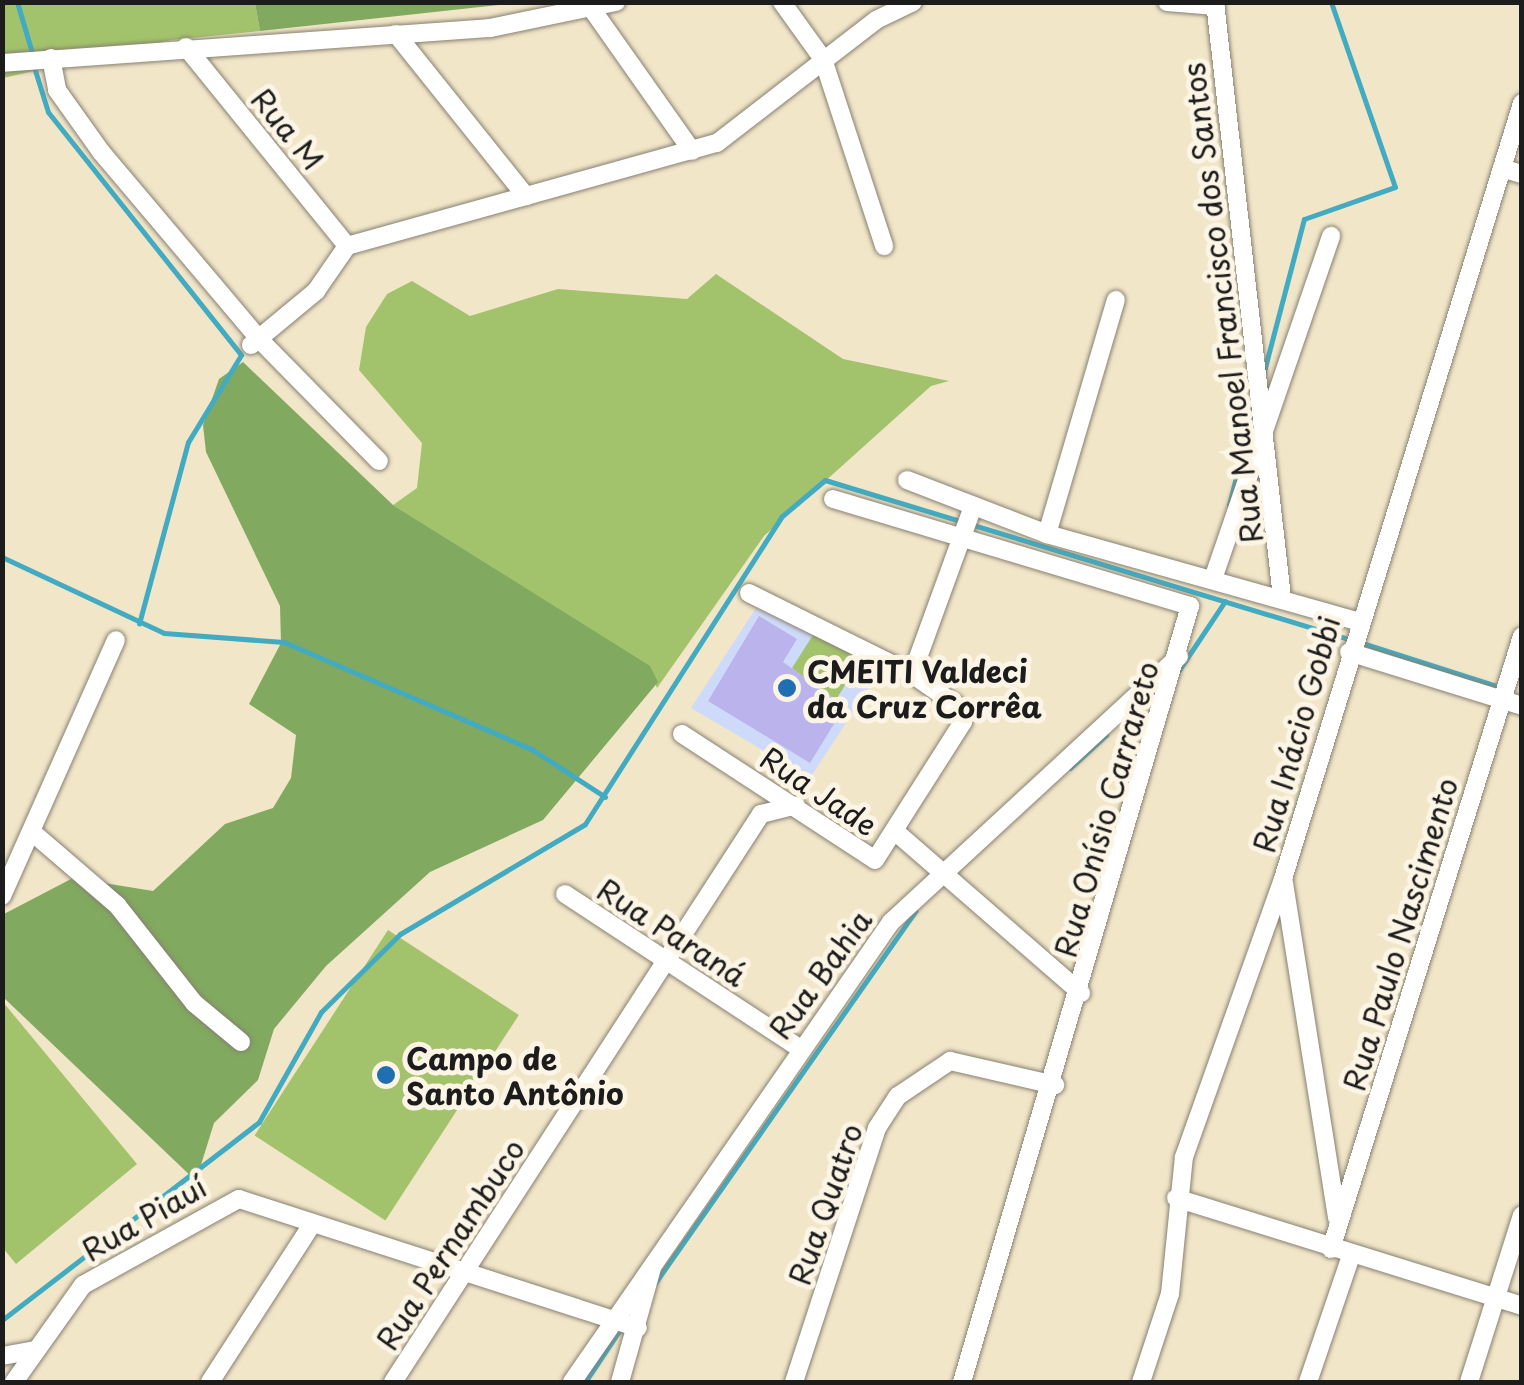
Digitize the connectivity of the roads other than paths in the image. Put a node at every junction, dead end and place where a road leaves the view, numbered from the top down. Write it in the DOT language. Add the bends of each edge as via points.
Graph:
graph roads {
  1 [pos="616,2"];
  2 [pos="782,2"];
  3 [pos="913,2"];
  4 [pos="1168,2"];
  5 [pos="1216,4"];
  6 [pos="594,12"];
  7 [pos="396,34"];
  8 [pos="186,47"];
  9 [pos="51,58"];
  10 [pos="822,59"];
  11 [pos="2,64"];
  12 [pos="1522,103"];
  13 [pos="692,151"];
  14 [pos="1502,168"];
  15 [pos="1522,174"];
  16 [pos="526,196"];
  17 [pos="1331,236"];
  18 [pos="346,246"];
  19 [pos="884,246"];
  20 [pos="1116,300"];
  21 [pos="255,342"];
  22 [pos="1265,402"];
  23 [pos="379,461"];
  24 [pos="906,480"];
  25 [pos="834,499"];
  26 [pos="973,506"];
  27 [pos="964,531"];
  28 [pos="1047,534"];
  29 [pos="1213,579"];
  30 [pos="749,593"];
  31 [pos="1282,596"];
  32 [pos="1357,622"];
  33 [pos="1522,636"];
  34 [pos="116,640"];
  35 [pos="1348,652"];
  36 [pos="1178,658"];
  37 [pos="912,674"];
  38 [pos="1502,700"];
  39 [pos="1522,706"];
  40 [pos="682,734"];
  41 [pos="796,805"];
  42 [pos="32,832"];
  43 [pos="897,833"];
  44 [pos="940,871"];
  45 [pos="1283,879"];
  46 [pos="565,894"];
  47 [pos="2,896"];
  48 [pos="666,961"];
  49 [pos="1082,993"];
  50 [pos="241,1042"];
  51 [pos="799,1048"];
  52 [pos="1055,1085"];
  53 [pos="1176,1198"];
  54 [pos="1522,1215"];
  55 [pos="1338,1223"];
  56 [pos="313,1224"];
  57 [pos="1331,1249"];
  58 [pos="656,1253"];
  59 [pos="1352,1256"];
  60 [pos="468,1269"];
  61 [pos="1494,1298"];
  62 [pos="1522,1306"];
  63 [pos="615,1317"];
  64 [pos="638,1328"];
  65 [pos="36,1350"];
  66 [pos="2,1356"];
  67 [pos="14,1382"];
  68 [pos="210,1382"];
  69 [pos="393,1382"];
  70 [pos="572,1382"];
  71 [pos="620,1382"];
  72 [pos="794,1382"];
  73 [pos="962,1382"];
  74 [pos="1141,1382"];
  75 [pos="1308,1382"];
  76 [pos="1468,1382"];
  1 -- 6 [label="street"];
  2 -- 10 [label="street"];
  3 -- 10 [label="street"];
  4 -- 5 [label="street"];
  5 -- 22 [label="street, Rua Manoel Francisco dos Santos"];
  6 -- 7 [label="street"];
  6 -- 13 [label="street"];
  7 -- 8 [label="street"];
  7 -- 16 [label="street"];
  8 -- 9 [label="street"];
  8 -- 18 [label="street, Rua M"];
  9 -- 11 [label="street"];
  9 -- 21 [label="street" via="57,90 102,153"];
  10 -- 13 [label="street" via="729,137"];
  10 -- 19 [label="street"];
  12 -- 14 [label="street, Rua Inácio Gobbi"];
  13 -- 16 [label="street"];
  14 -- 15 [label="street"];
  14 -- 32 [label="street, Rua Inácio Gobbi"];
  16 -- 18 [label="street"];
  17 -- 22 [label="street"];
  18 -- 21 [label="street" via="316,291"];
  20 -- 28 [label="street"];
  21 -- 23 [label="street"];
  22 -- 29 [label="street"];
  22 -- 31 [label="street, Rua Manoel Francisco dos Santos"];
  24 -- 26 [label="street"];
  25 -- 27 [label="street, Rua Onísio Carrareto"];
  26 -- 27 [label="street"];
  26 -- 28 [label="street"];
  27 -- 36 [label="street, Rua Onísio Carrareto" via="1184,600"];
  27 -- 37 [label="street"];
  28 -- 29 [label="street"];
  29 -- 31 [label="street"];
  30 -- 37 [label="street, Rua Jade"];
  31 -- 32 [label="street"];
  32 -- 35 [label="street, Rua Inácio Gobbi"];
  33 -- 38 [label="street, Rua Paulo Nascimento"];
  34 -- 42 [label="street"];
  35 -- 38 [label="street"];
  35 -- 45 [label="street, Rua Inácio Gobbi"];
  36 -- 44 [label="street, Rua Bahia"];
  36 -- 49 [label="street, Rua Onísio Carrareto"];
  37 -- 43 [label="street, Rua Jade" via="964,716"];
  38 -- 39 [label="street"];
  38 -- 55 [label="street, Rua Paulo Nascimento"];
  40 -- 41 [label="street, Rua Jade"];
  41 -- 43 [label="street, Rua Jade" via="868,859"];
  41 -- 48 [label="street, Rua Pernambuco" via="760,814"];
  42 -- 47 [label="street"];
  42 -- 50 [label="street" via="117,905 194,1002"];
  43 -- 44 [label="street"];
  44 -- 49 [label="street"];
  44 -- 51 [label="street, Rua Bahia"];
  45 -- 53 [label="street, Rua Inácio Gobbi"];
  45 -- 55 [label="street"];
  46 -- 48 [label="street, Rua Paraná"];
  48 -- 51 [label="street, Rua Paraná"];
  48 -- 60 [label="street, Rua Pernambuco"];
  49 -- 52 [label="street, Rua Onísio Carrareto"];
  51 -- 58 [label="street, Rua Bahia"];
  52 -- 72 [label="street, Rua Quatro" via="950,1061 898,1096 877,1128"];
  52 -- 73 [label="street, Rua Onísio Carrareto"];
  53 -- 57 [label="street"];
  53 -- 74 [label="street, Rua Inácio Gobbi" via="1170,1294"];
  54 -- 61 [label="street"];
  55 -- 57 [label="street, Rua Paulo Nascimento"];
  56 -- 60 [label="street"];
  56 -- 65 [label="street, Rua Piauí" via="232,1200 83,1285"];
  56 -- 68 [label="street"];
  57 -- 59 [label="street"];
  58 -- 63 [label="street, Rua Bahia"];
  58 -- 64 [label="street"];
  59 -- 61 [label="street"];
  59 -- 75 [label="street"];
  60 -- 63 [label="street"];
  60 -- 69 [label="street, Rua Pernambuco"];
  61 -- 62 [label="street"];
  61 -- 76 [label="street"];
  63 -- 64 [label="street"];
  63 -- 70 [label="street, Rua Bahia"];
  64 -- 71 [label="street"];
  65 -- 66 [label="street"];
  65 -- 67 [label="street, Rua Piauí"];
}
